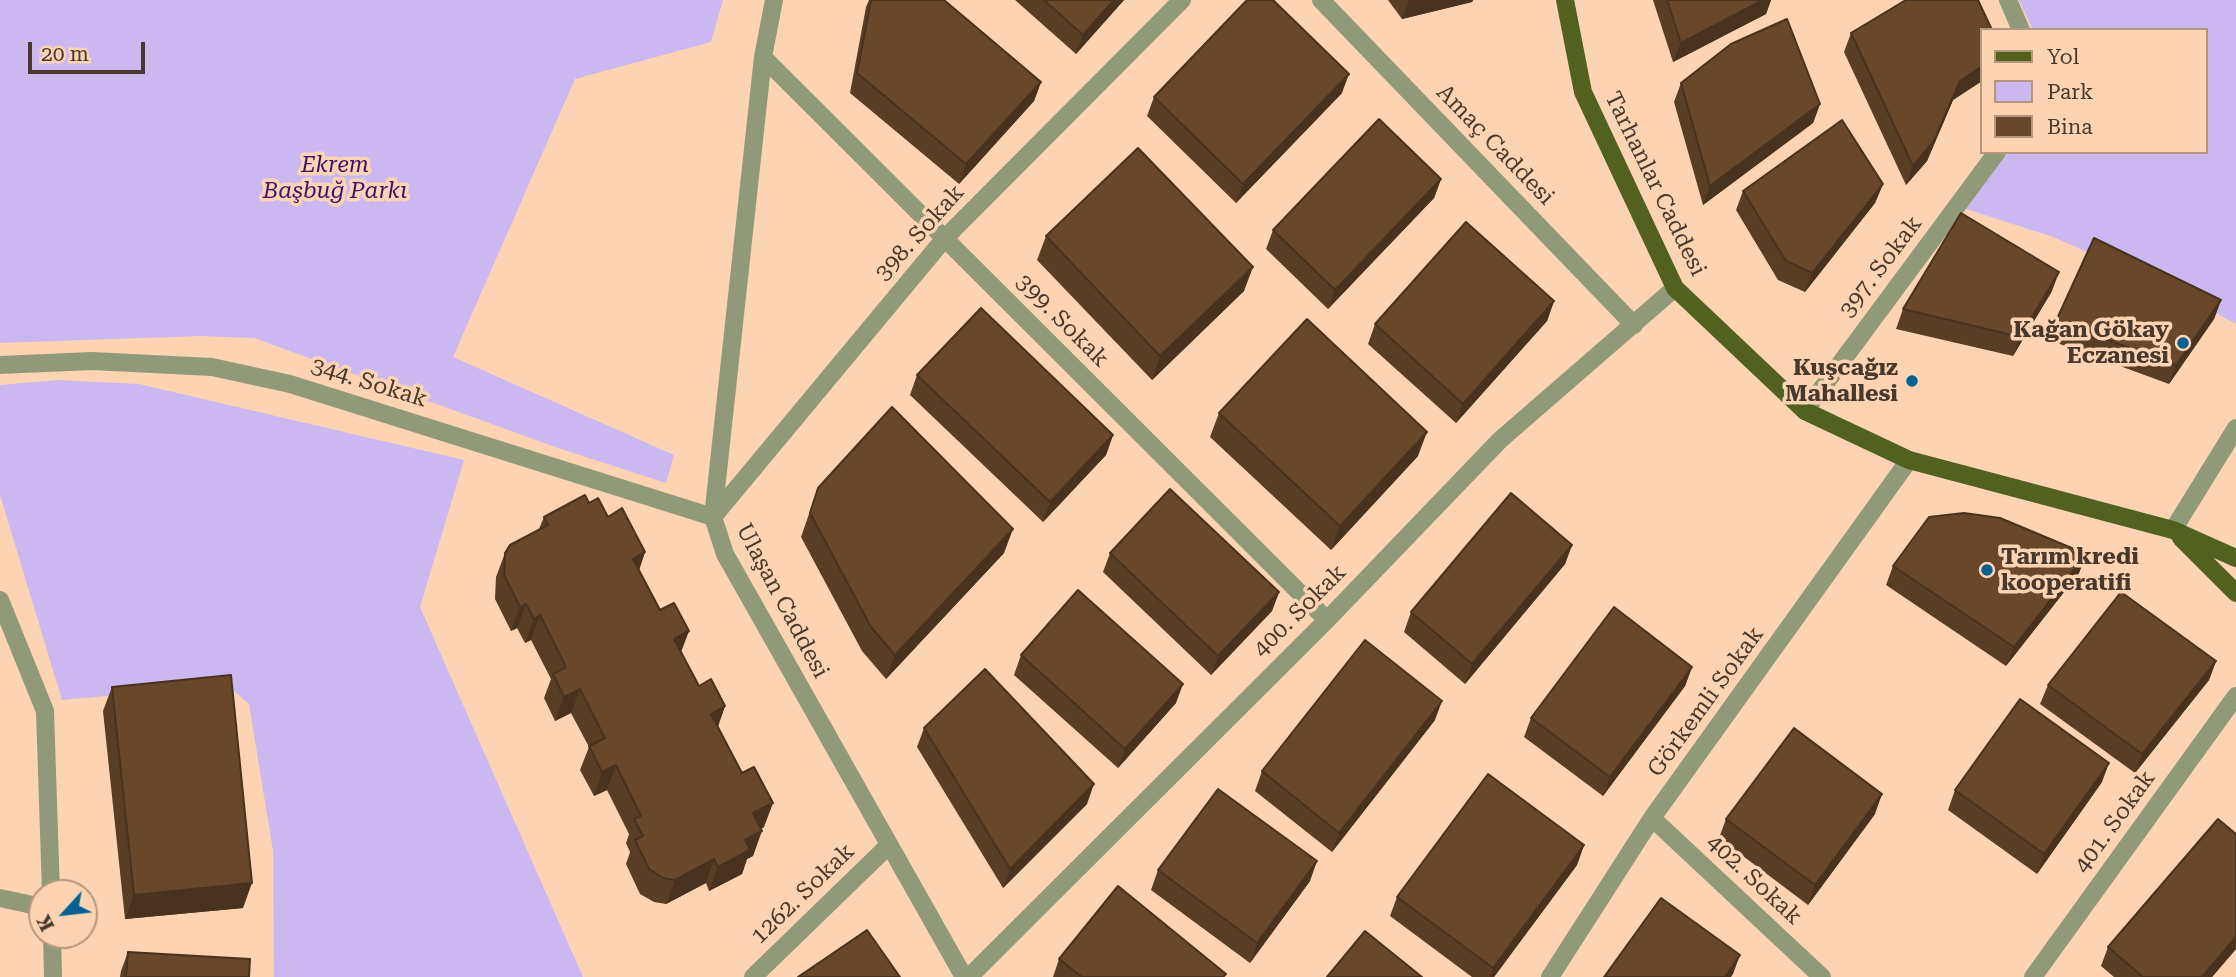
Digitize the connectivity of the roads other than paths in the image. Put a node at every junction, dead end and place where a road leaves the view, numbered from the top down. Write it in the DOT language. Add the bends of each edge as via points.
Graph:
graph roads {
  1 [pos="774,0"];
  2 [pos="1182,0"];
  3 [pos="1321,0"];
  4 [pos="1565,0"];
  5 [pos="2008,0"];
  6 [pos="2020,28"];
  7 [pos="763,57"];
  8 [pos="1996,154"];
  9 [pos="945,238"];
  10 [pos="1675,288"];
  11 [pos="1634,325"];
  12 [pos="0,365"];
  13 [pos="1805,411"];
  14 [pos="2236,428"];
  15 [pos="1909,460"];
  16 [pos="713,517"];
  17 [pos="2173,530"];
  18 [pos="2236,558"];
  19 [pos="2236,593"];
  20 [pos="0,600"];
  21 [pos="1327,620"];
  22 [pos="2236,696"];
  23 [pos="1652,818"];
  24 [pos="888,846"];
  25 [pos="51,879"];
  26 [pos="0,898"];
  27 [pos="28,904"];
  28 [pos="52,949"];
  29 [pos="53,977"];
  30 [pos="753,977"];
  31 [pos="967,977"];
  32 [pos="1550,977"];
  33 [pos="1822,977"];
  34 [pos="2033,977"];
  1 -- 7 [label="street, Ulaşan Caddesi"];
  2 -- 9 [label="street, 398. Sokak"];
  3 -- 11 [label="street, Amaç Caddesi"];
  4 -- 10 [label="main road, Tarhanlar Caddesi" via="1583,92"];
  5 -- 6 [label="street"];
  7 -- 9 [label="street, 399. Sokak"];
  7 -- 16 [label="street, Ulaşan Caddesi"];
  8 -- 13 [label="street, 397. Sokak"];
  9 -- 16 [label="street, 398. Sokak"];
  9 -- 21 [label="street, 399. Sokak"];
  10 -- 11 [label="street, 400. Sokak"];
  10 -- 13 [label="main road, Tarhanlar Caddesi"];
  11 -- 21 [label="street, 400. Sokak" via="1500,440"];
  12 -- 16 [label="street, 344. Sokak" via="92,361 212,367 290,384"];
  13 -- 15 [label="main road, Tarhanlar Caddesi"];
  14 -- 17 [label="street"];
  15 -- 17 [label="main road, Tarhanlar Caddesi"];
  15 -- 23 [label="street, Görkemli Sokak"];
  16 -- 24 [label="street, Ulaşan Caddesi" via="725,554"];
  17 -- 18 [label="main road, Tarhanlar Caddesi"];
  17 -- 19 [label="main road"];
  20 -- 25 [label="street" via="45,711"];
  21 -- 31 [label="street, 400. Sokak"];
  22 -- 34 [label="street, 401. Sokak"];
  23 -- 32 [label="street, Görkemli Sokak"];
  23 -- 33 [label="street, 402. Sokak"];
  24 -- 30 [label="street, 1262. Sokak"];
  24 -- 31 [label="street, Ulaşan Caddesi"];
  26 -- 27 [label="street"];
  28 -- 29 [label="street"];
}
